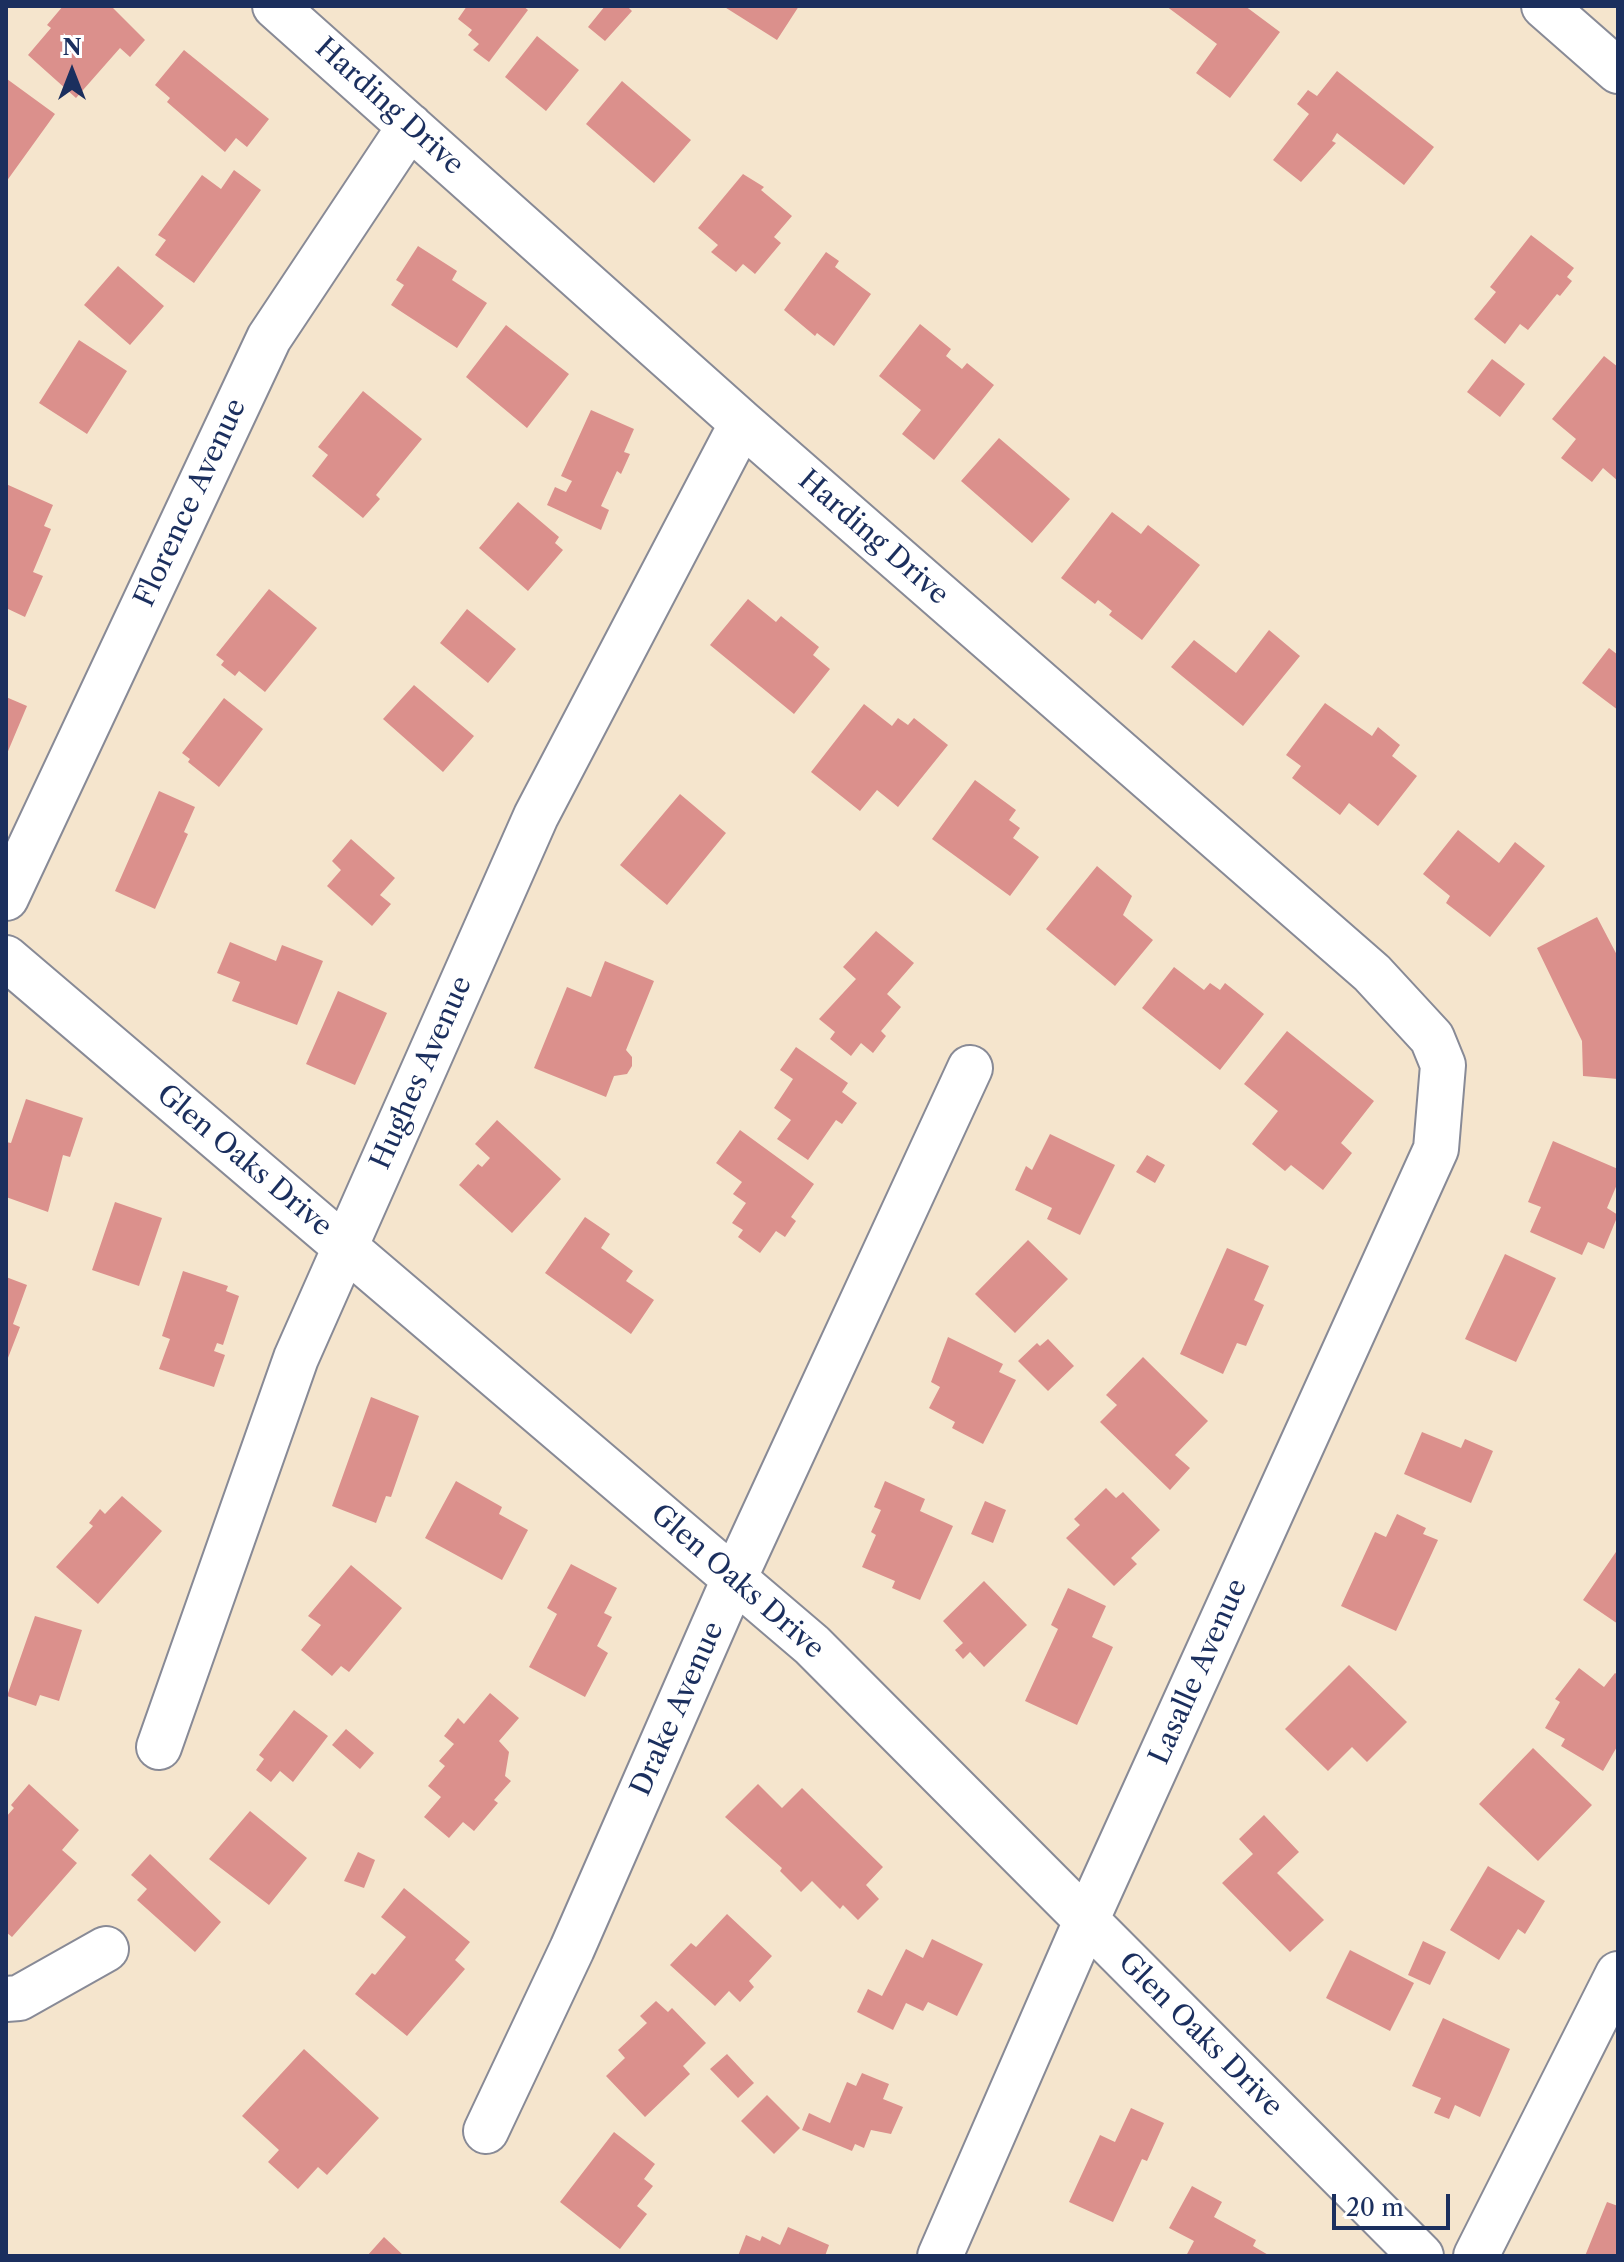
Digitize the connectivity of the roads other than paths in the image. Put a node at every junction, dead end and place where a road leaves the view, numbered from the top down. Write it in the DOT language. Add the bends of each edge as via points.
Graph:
graph roads {
  1 [pos="275,6"];
  2 [pos="1544,6"];
  3 [pos="1618,71"];
  4 [pos="410,126"];
  5 [pos="742,423"];
  6 [pos="6,898"];
  7 [pos="6,958"];
  8 [pos="970,1068"];
  9 [pos="1444,1085"];
  10 [pos="345,1247"];
  11 [pos="734,1579"];
  12 [pos="159,1747"];
  13 [pos="1086,1921"];
  14 [pos="106,1949"];
  15 [pos="1618,1974"];
  16 [pos="6,1999"];
  17 [pos="486,2131"];
  18 [pos="940,2256"];
  19 [pos="1421,2256"];
  20 [pos="1476,2256"];
  1 -- 4 [label="street, Harding Drive"];
  2 -- 3 [label="street"];
  4 -- 5 [label="street, Harding Drive"];
  4 -- 6 [label="street, Florence Avenue" via="269,338"];
  5 -- 9 [label="street, Harding Drive" via="1372,973 1432,1038"];
  5 -- 10 [label="street, Hughes Avenue" via="536,816"];
  7 -- 10 [label="street, Glen Oaks Drive"];
  8 -- 11 [label="street, Drake Avenue"];
  9 -- 13 [label="street, Lasalle Avenue" via="1436,1149"];
  10 -- 11 [label="street, Glen Oaks Drive"];
  10 -- 12 [label="street, Hughes Avenue" via="296,1358"];
  11 -- 13 [label="street, Glen Oaks Drive" via="812,1645"];
  11 -- 17 [label="street, Drake Avenue"];
  13 -- 18 [label="street, Lasalle Avenue"];
  13 -- 19 [label="street, Glen Oaks Drive"];
  14 -- 16 [label="street" via="19,1998"];
  15 -- 20 [label="street"];
}
